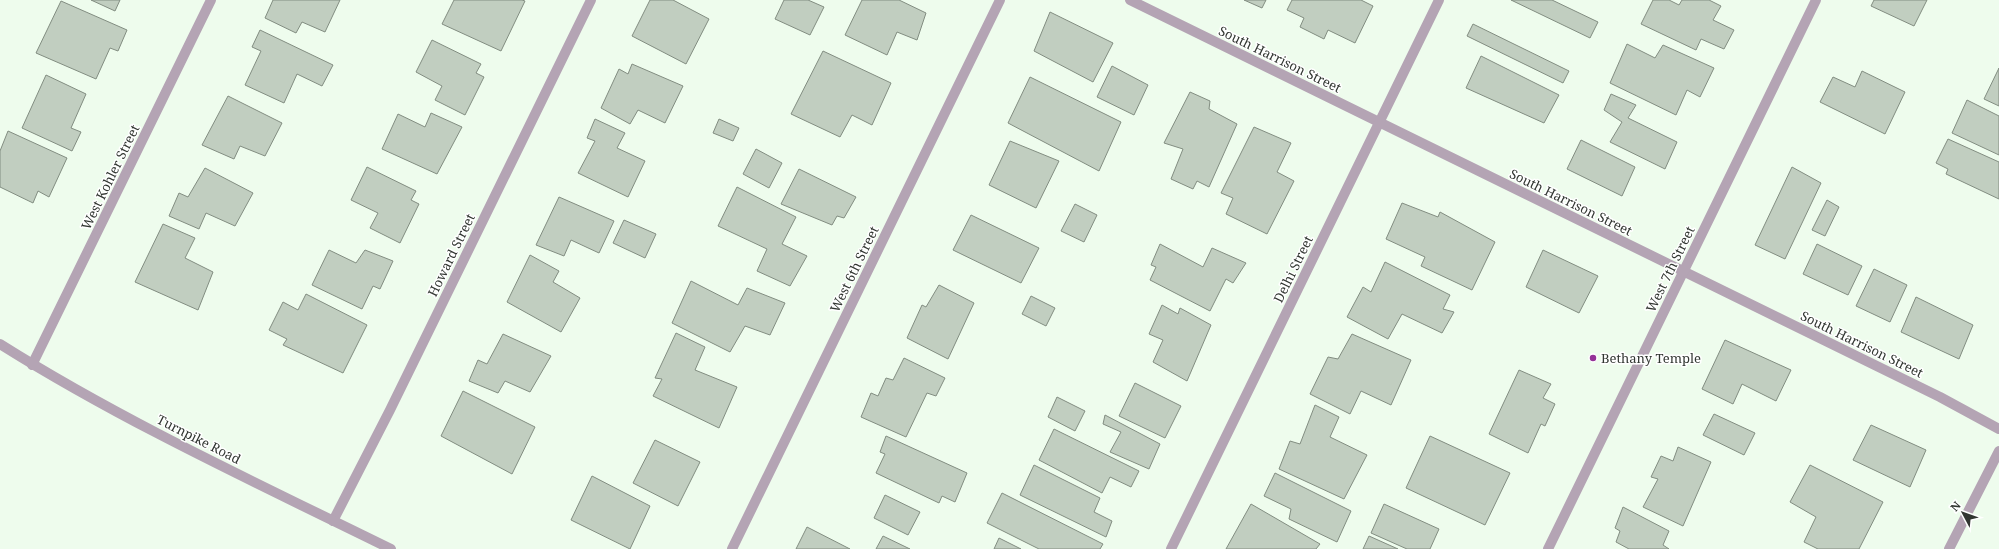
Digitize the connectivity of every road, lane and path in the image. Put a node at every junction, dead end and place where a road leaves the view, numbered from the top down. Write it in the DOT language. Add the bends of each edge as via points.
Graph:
graph roads {
  1 [pos="211,0"];
  2 [pos="591,0"];
  3 [pos="1000,0"];
  4 [pos="1130,0"];
  5 [pos="1439,0"];
  6 [pos="1816,0"];
  7 [pos="1379,123"];
  8 [pos="1683,272"];
  9 [pos="0,344"];
  10 [pos="32,364"];
  11 [pos="1999,429"];
  12 [pos="1999,451"];
  13 [pos="333,521"];
  14 [pos="390,549"];
  15 [pos="732,549"];
  16 [pos="1171,549"];
  17 [pos="1548,549"];
  18 [pos="1949,549"];
  1 -- 10 [label="street, West Kohler Street"];
  2 -- 13 [label="street, Howard Street"];
  3 -- 15 [label="street, West 6th Street"];
  4 -- 7 [label="street, South Harrison Street"];
  5 -- 7 [label="street, Delhi Street"];
  6 -- 8 [label="street, West 7th Street"];
  7 -- 8 [label="street, South Harrison Street"];
  7 -- 16 [label="street, Delhi Street"];
  8 -- 11 [label="street, South Harrison Street" via="1940,397"];
  8 -- 17 [label="street, West 7th Street"];
  9 -- 10 [label="street, Turnpike Road"];
  10 -- 13 [label="street, Turnpike Road" via="149,429"];
  12 -- 18 [label="street"];
  13 -- 14 [label="street, Turnpike Road"];
}
